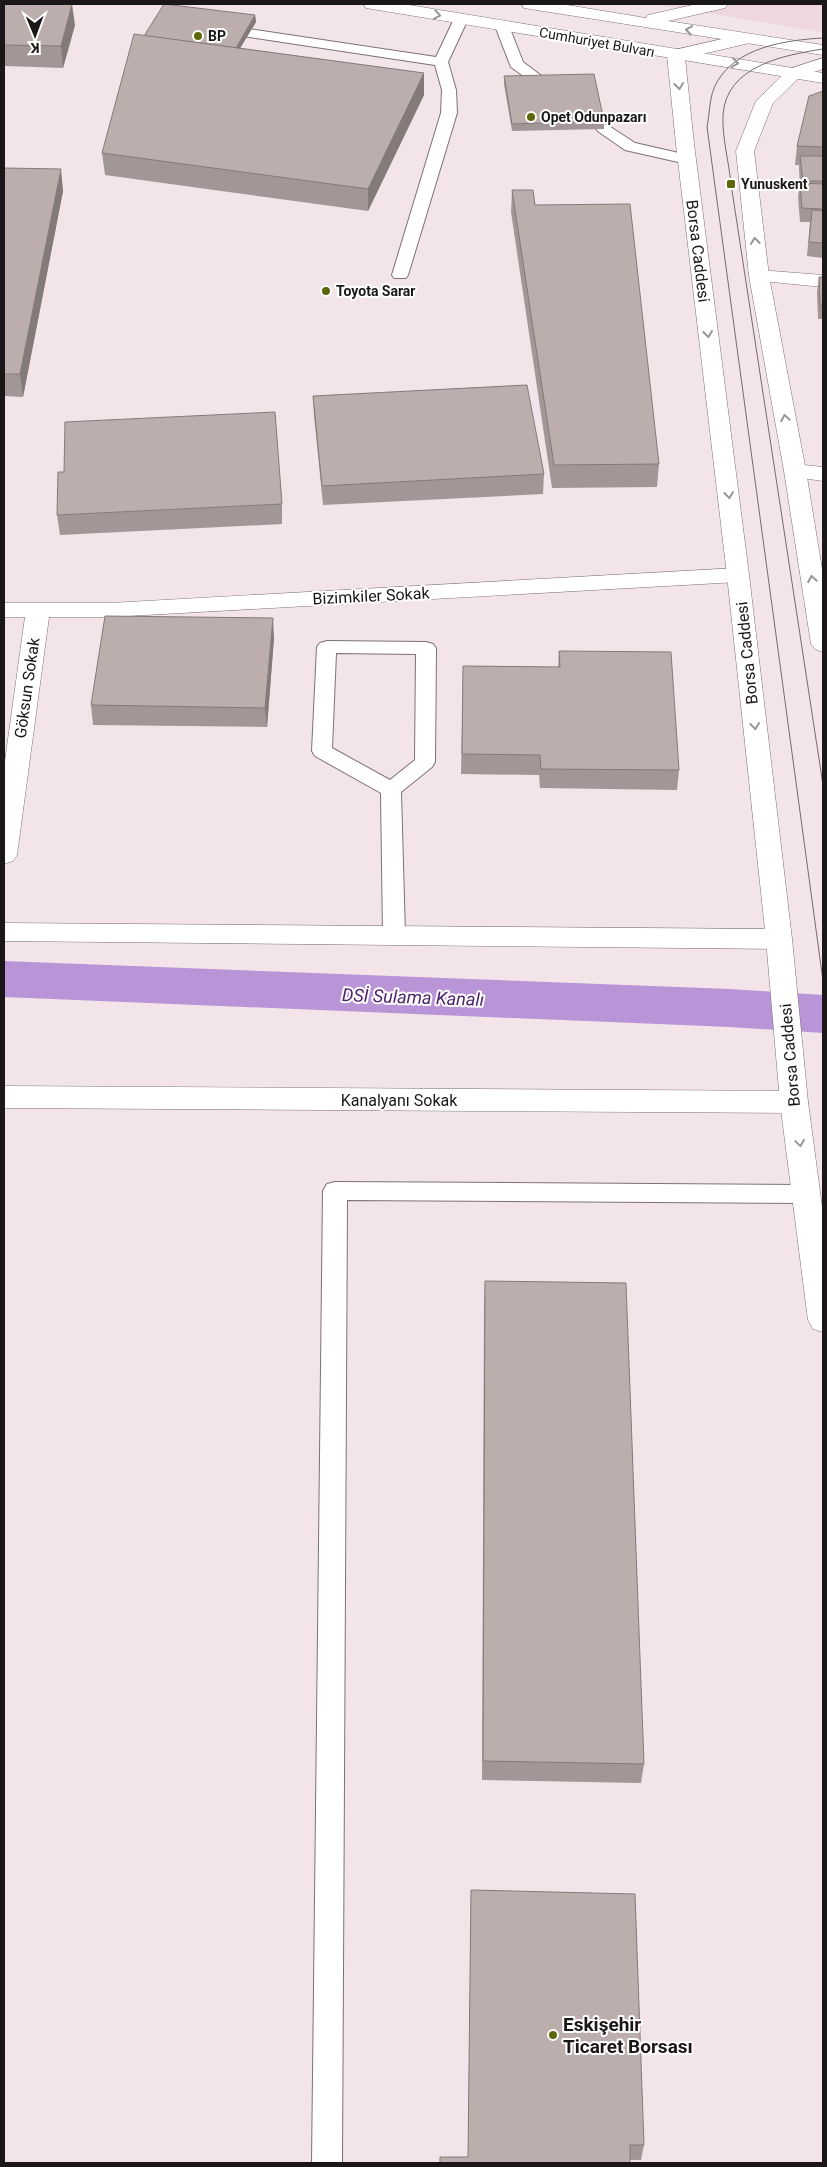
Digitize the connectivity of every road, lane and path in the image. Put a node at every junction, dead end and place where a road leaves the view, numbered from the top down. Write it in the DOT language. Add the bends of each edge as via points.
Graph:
graph roads {
  1 [pos="372,4"];
  2 [pos="530,4"];
  3 [pos="719,4"];
  4 [pos="461,19"];
  5 [pos="636,21"];
  6 [pos="502,26"];
  7 [pos="249,33"];
  8 [pos="744,39"];
  9 [pos="823,50"];
  10 [pos="676,55"];
  11 [pos="440,62"];
  12 [pos="823,62"];
  13 [pos="795,73"];
  14 [pos="823,78"];
  15 [pos="542,83"];
  16 [pos="604,129"];
  17 [pos="687,159"];
  18 [pos="400,275"];
  19 [pos="759,276"];
  20 [pos="823,281"];
  21 [pos="795,471"];
  22 [pos="823,474"];
  23 [pos="738,576"];
  24 [pos="4,610"];
  25 [pos="38,610"];
  26 [pos="823,644"];
  27 [pos="391,790"];
  28 [pos="4,855"];
  29 [pos="4,932"];
  30 [pos="394,936"];
  31 [pos="779,939"];
  32 [pos="793,1090"];
  33 [pos="4,1097"];
  34 [pos="807,1194"];
  35 [pos="823,1320"];
  36 [pos="327,2163"];
  1 -- 4 [label="main road, Cumhuriyet Bulvarı, one-way"];
  2 -- 5 [label="main road, Cumhuriyet Bulvarı"];
  3 -- 5 [label="main road"];
  4 -- 6 [label="main road, Cumhuriyet Bulvarı"];
  4 -- 11 [label="lane"];
  8 -- 5 [label="main road, Cumhuriyet Bulvarı, one-way"];
  6 -- 10 [label="main road, Cumhuriyet Bulvarı"];
  6 -- 15 [label="lane" via="516,64"];
  7 -- 11 [label="lane"];
  8 -- 9 [label="main road, Cumhuriyet Bulvarı"];
  8 -- 10 [label="main road"];
  10 -- 13 [label="main road, Cumhuriyet Bulvarı, one-way"];
  10 -- 17 [label="main road, Borsa Caddesi, one-way"];
  11 -- 18 [label="lane" via="449,90 449,113"];
  12 -- 13 [label="main road"];
  13 -- 14 [label="main road, Cumhuriyet Bulvarı"];
  19 -- 13 [label="main road, one-way" via="745,151 765,100"];
  16 -- 17 [label="lane" via="630,147"];
  17 -- 23 [label="main road, Borsa Caddesi, one-way"];
  19 -- 20 [label="main road"];
  21 -- 19 [label="main road, one-way"];
  21 -- 22 [label="main road"];
  26 -- 21 [label="main road, one-way"];
  23 -- 25 [label="main road, Bizimkiler Sokak" via="110,610"];
  23 -- 31 [label="main road, Borsa Caddesi, one-way"];
  24 -- 25 [label="main road, Bizimkiler Sokak"];
  25 -- 28 [label="main road, Göksun Sokak"];
  27 -- 27 [label="lane" via="425,762 426,648 327,647 322,751"];
  27 -- 30 [label="lane"];
  29 -- 30 [label="main road"];
  30 -- 31 [label="main road"];
  31 -- 32 [label="main road, Borsa Caddesi"];
  32 -- 33 [label="main road, Kanalyanı Sokak"];
  32 -- 34 [label="main road, Borsa Caddesi, one-way"];
  34 -- 35 [label="main road, Borsa Caddesi"];
  34 -- 36 [label="lane" via="335,1191"];
}
